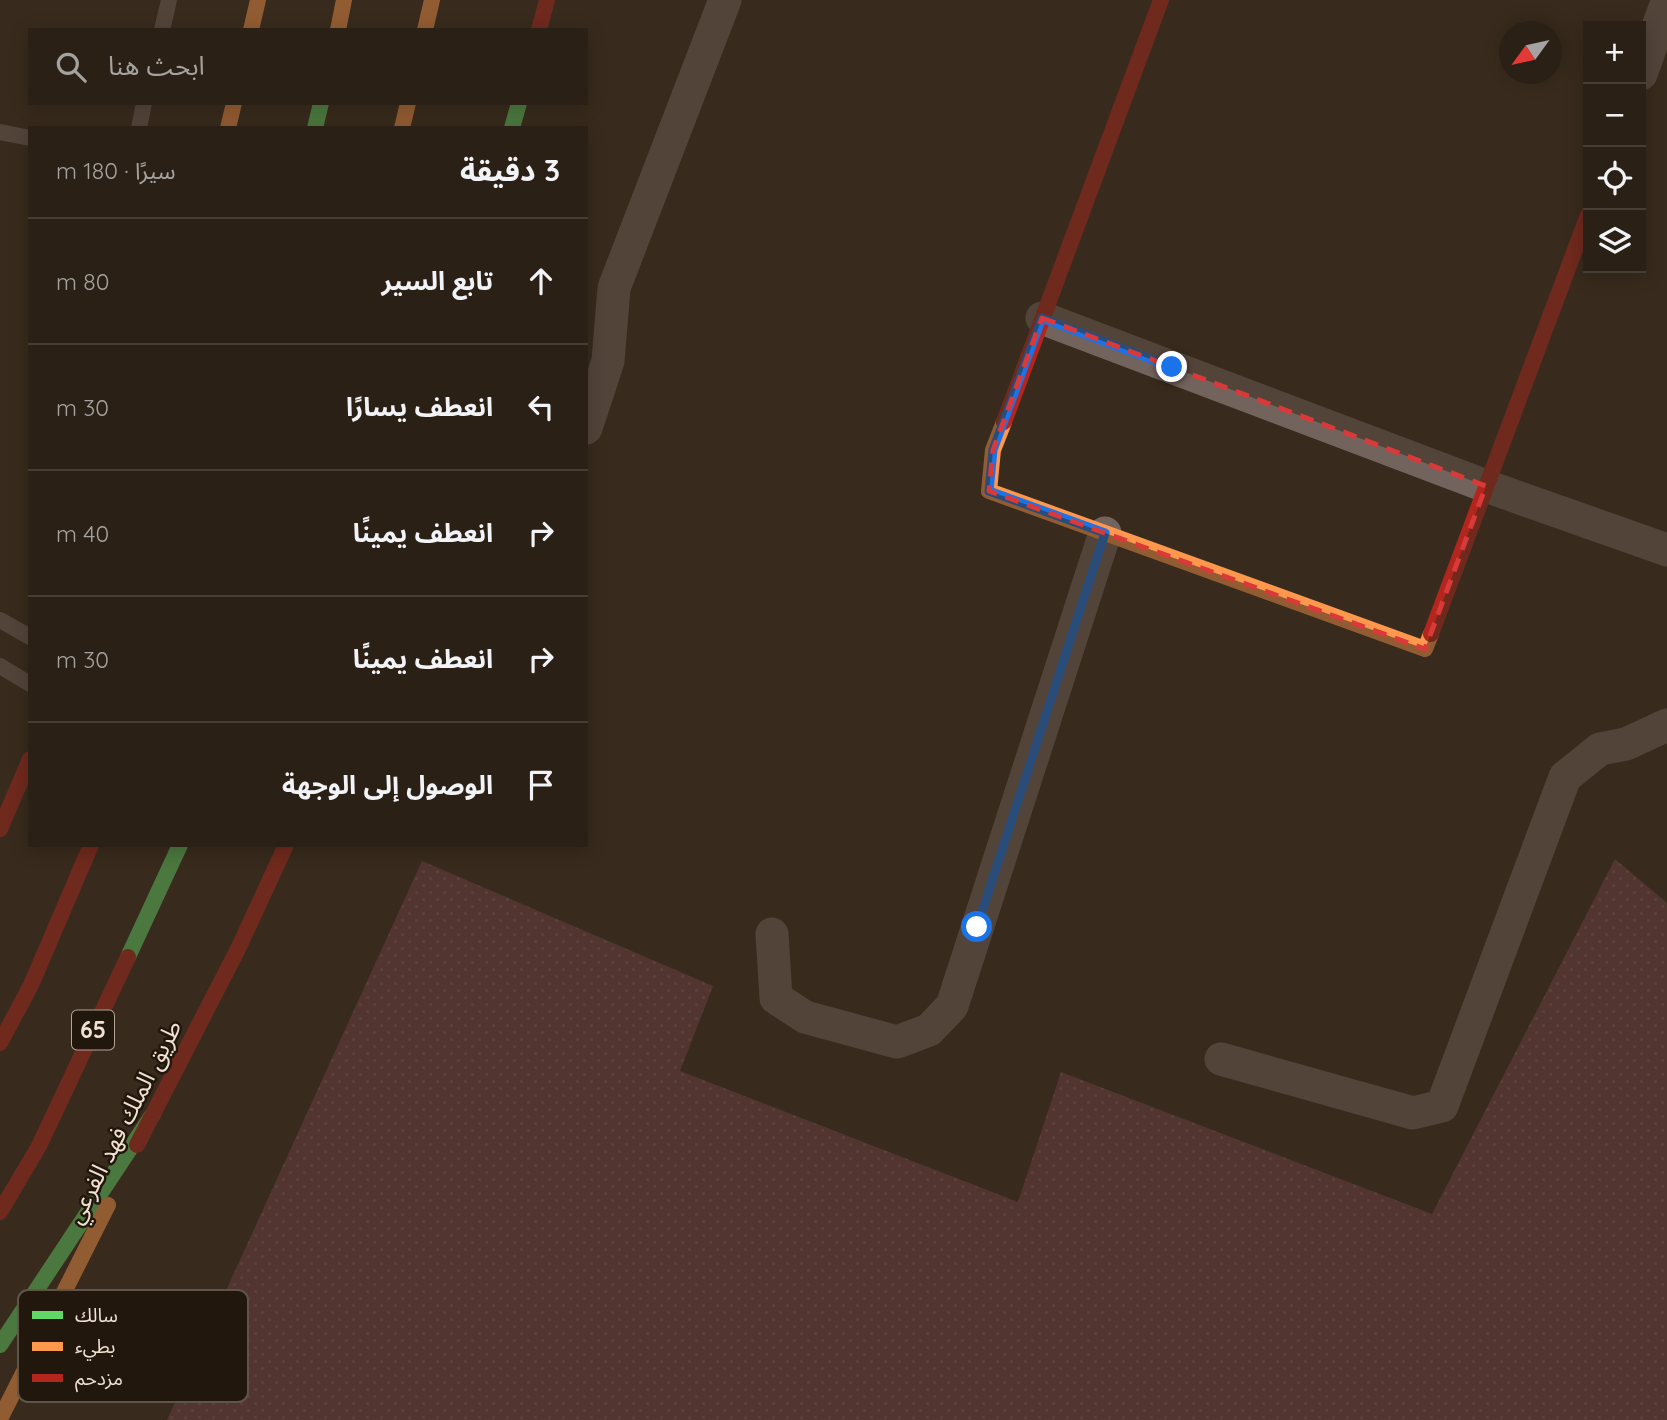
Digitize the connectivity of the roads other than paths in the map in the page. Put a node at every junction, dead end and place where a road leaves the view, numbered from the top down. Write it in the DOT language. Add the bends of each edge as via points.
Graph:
graph roads {
  1 [pos="169,0"];
  2 [pos="258,0"];
  3 [pos="344,0"];
  4 [pos="432,0"];
  5 [pos="547,0"];
  6 [pos="725,0"];
  7 [pos="1161,0"];
  8 [pos="1667,2"];
  9 [pos="162,28"];
  10 [pos="251,28"];
  11 [pos="338,28"];
  12 [pos="425,28"];
  13 [pos="539,28"];
  14 [pos="1646,60"];
  15 [pos="144,105"];
  16 [pos="234,105"];
  17 [pos="321,105"];
  18 [pos="408,105"];
  19 [pos="518,105"];
  20 [pos="139,126"];
  21 [pos="228,126"];
  22 [pos="316,126"];
  23 [pos="402,126"];
  24 [pos="513,126"];
  25 [pos="0,132"];
  26 [pos="28,138"];
  27 [pos="1583,228"];
  28 [pos="1042,318"];
  29 [pos="588,422"];
  30 [pos="1486,486"];
  31 [pos="1105,533"];
  32 [pos="1667,550"];
  33 [pos="0,620"];
  34 [pos="28,636"];
  35 [pos="0,666"];
  36 [pos="28,683"];
  37 [pos="1667,725"];
  38 [pos="28,764"];
  39 [pos="0,829"];
  40 [pos="90,847"];
  41 [pos="179,847"];
  42 [pos="285,847"];
  43 [pos="772,934"];
  44 [pos="0,1043"];
  45 [pos="1221,1059"];
  46 [pos="153,1114"];
  47 [pos="0,1212"];
  48 [pos="36,1290"];
  49 [pos="65,1290"];
  50 [pos="18,1318"];
  51 [pos="0,1345"];
  52 [pos="18,1383"];
  53 [pos="0,1419"];
  1 -- 9 [label="lane"];
  2 -- 10 [label="main road"];
  3 -- 11 [label="main road"];
  4 -- 12 [label="main road"];
  5 -- 13 [label="main road"];
  6 -- 29 [label="street" via="614,288 608,361"];
  7 -- 28 [label="main road"];
  8 -- 14 [label="street"];
  15 -- 20 [label="lane"];
  16 -- 21 [label="main road"];
  17 -- 22 [label="main road"];
  18 -- 23 [label="main road"];
  19 -- 24 [label="main road"];
  25 -- 26 [label="lane"];
  27 -- 30 [label="main road"];
  28 -- 30 [label="street"];
  28 -- 31 [label="main road" via="993,450 989,491"];
  30 -- 31 [label="main road" via="1425,649"];
  30 -- 32 [label="street"];
  31 -- 43 [label="street" via="952,1006 929,1030 897,1042 805,1017 776,998"];
  33 -- 34 [label="lane"];
  35 -- 36 [label="lane"];
  37 -- 45 [label="street" via="1626,744 1600,749 1565,777 1442,1105 1413,1113"];
  38 -- 39 [label="main road"];
  40 -- 44 [label="main road" via="31,985"];
  41 -- 47 [label="main road, 65" via="39,1146"];
  42 -- 46 [label="main road, طريق الملك فهد الفرعي"];
  46 -- 48 [label="main road"];
  46 -- 49 [label="main road, طريق الملك فهد الفرعي"];
  50 -- 51 [label="main road"];
  52 -- 53 [label="main road, طريق الملك فهد الفرعي"];
}
